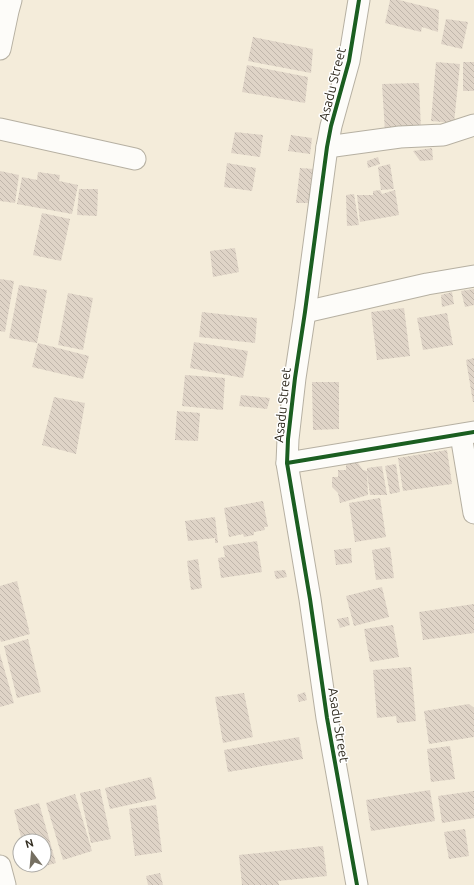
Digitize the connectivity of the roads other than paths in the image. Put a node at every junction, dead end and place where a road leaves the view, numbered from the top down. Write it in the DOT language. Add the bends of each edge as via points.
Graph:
graph roads {
  1 [pos="11,0"];
  2 [pos="359,0"];
  3 [pos="0,49"];
  4 [pos="474,125"];
  5 [pos="0,129"];
  6 [pos="327,147"];
  7 [pos="135,159"];
  8 [pos="474,276"];
  9 [pos="305,312"];
  10 [pos="467,434"];
  11 [pos="287,463"];
  12 [pos="474,513"];
  13 [pos="0,866"];
  14 [pos="5,885"];
  15 [pos="357,885"];
  1 -- 3 [label="street"];
  2 -- 6 [label="street, Asadu Street" via="349,62"];
  4 -- 6 [label="street" via="443,135 400,137"];
  5 -- 7 [label="street"];
  6 -- 9 [label="street, Asadu Street"];
  8 -- 9 [label="street"];
  9 -- 11 [label="street, Asadu Street" via="295,378"];
  10 -- 11 [label="street"];
  10 -- 12 [label="street"];
  11 -- 15 [label="street, Asadu Street" via="327,718"];
  13 -- 14 [label="street"];
}
